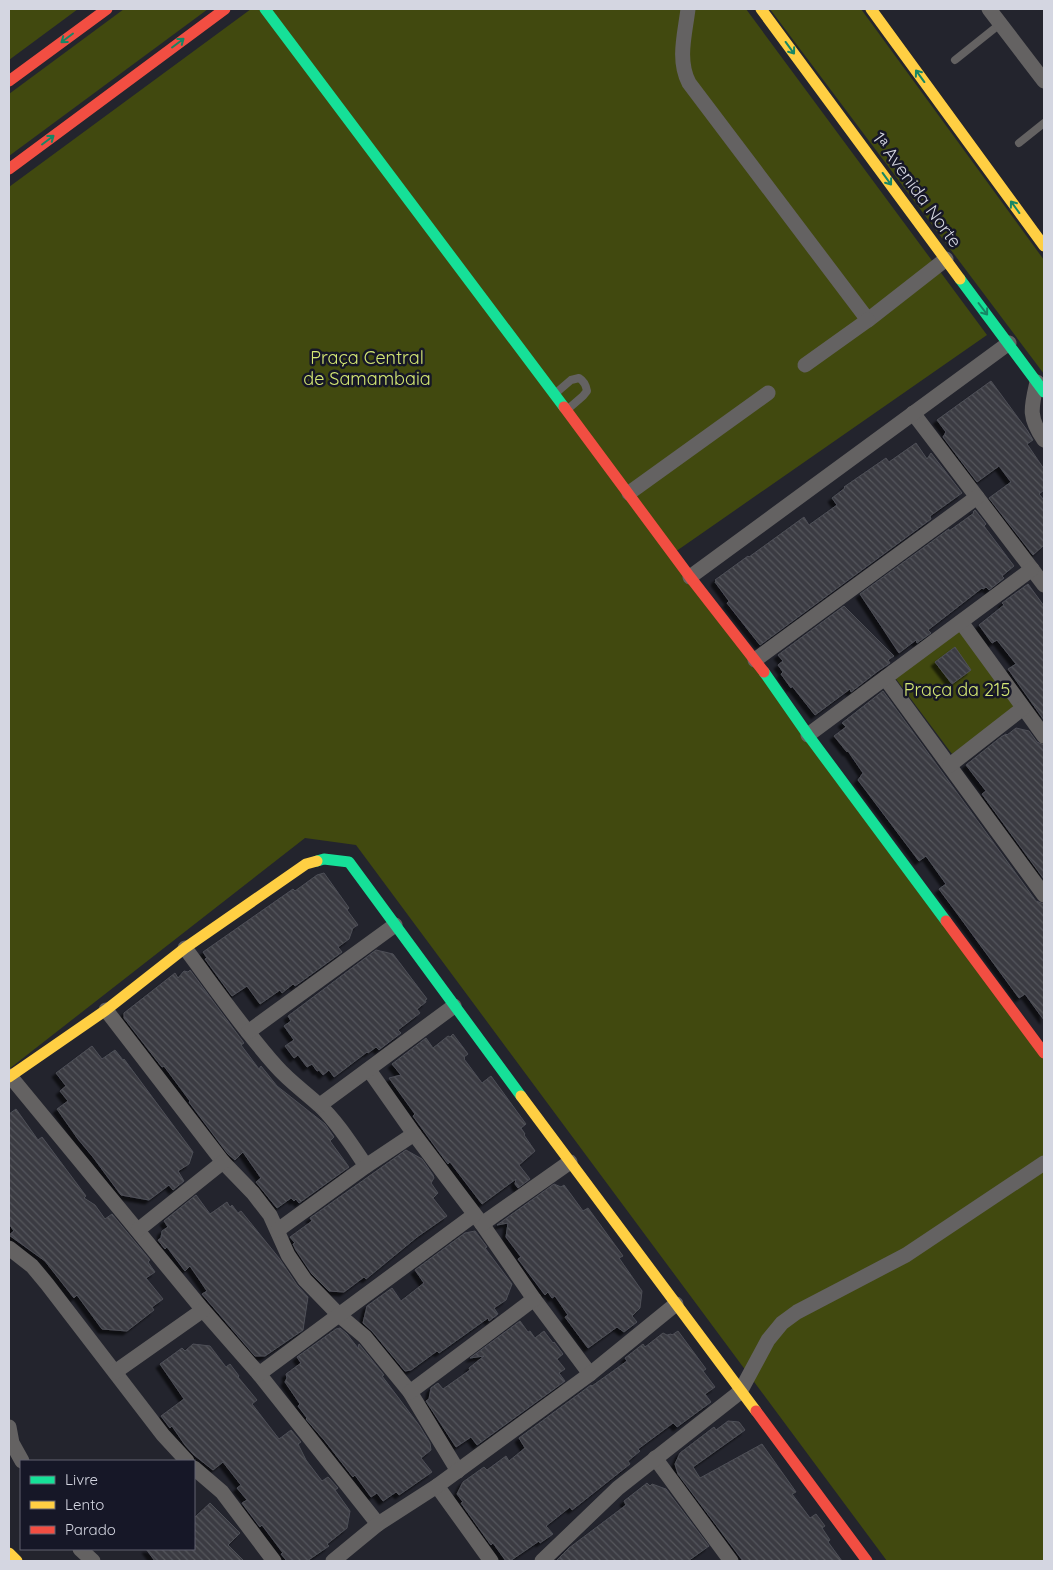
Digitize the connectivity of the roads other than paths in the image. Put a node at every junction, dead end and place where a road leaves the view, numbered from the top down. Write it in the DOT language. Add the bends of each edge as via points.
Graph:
graph roads {
  1 [pos="225,9"];
  2 [pos="265,9"];
  3 [pos="688,9"];
  4 [pos="761,9"];
  5 [pos="871,9"];
  6 [pos="989,9"];
  7 [pos="109,10"];
  8 [pos="1000,24"];
  9 [pos="955,60"];
  10 [pos="1043,76"];
  11 [pos="9,81"];
  12 [pos="1044,123"];
  13 [pos="1019,143"];
  14 [pos="9,169"];
  15 [pos="1044,246"];
  16 [pos="946,259"];
  17 [pos="868,320"];
  18 [pos="1009,343"];
  19 [pos="805,365"];
  20 [pos="1041,387"];
  21 [pos="768,393"];
  22 [pos="555,394"];
  23 [pos="567,410"];
  24 [pos="914,412"];
  25 [pos="1044,440"];
  26 [pos="629,493"];
  27 [pos="977,497"];
  28 [pos="1032,569"];
  29 [pos="690,577"];
  30 [pos="1044,585"];
  31 [pos="961,622"];
  32 [pos="755,660"];
  33 [pos="885,678"];
  34 [pos="1024,708"];
  35 [pos="808,735"];
  36 [pos="1044,736"];
  37 [pos="950,765"];
  38 [pos="1044,895"];
  39 [pos="395,925"];
  40 [pos="185,948"];
  41 [pos="454,1006"];
  42 [pos="106,1010"];
  43 [pos="248,1032"];
  44 [pos="1043,1048"];
  45 [pos="369,1070"];
  46 [pos="9,1076"];
  47 [pos="320,1105"];
  48 [pos="414,1134"];
  49 [pos="223,1162"];
  50 [pos="570,1162"];
  51 [pos="1044,1163"];
  52 [pos="366,1166"];
  53 [pos="478,1220"];
  54 [pos="138,1230"];
  55 [pos="278,1230"];
  56 [pos="9,1248"];
  57 [pos="534,1299"];
  58 [pos="676,1304"];
  59 [pos="204,1310"];
  60 [pos="339,1315"];
  61 [pos="115,1372"];
  62 [pos="259,1374"];
  63 [pos="590,1374"];
  64 [pos="410,1392"];
  65 [pos="740,1392"];
  66 [pos="9,1427"];
  67 [pos="655,1458"];
  68 [pos="21,1460"];
  69 [pos="186,1460"];
  70 [pos="195,1469"];
  71 [pos="458,1471"];
  72 [pos="437,1486"];
  73 [pos="378,1524"];
  74 [pos="81,1550"];
  75 [pos="9,1553"];
  76 [pos="723,1558"];
  77 [pos="17,1561"];
  78 [pos="94,1561"];
  79 [pos="274,1561"];
  80 [pos="333,1561"];
  81 [pos="491,1561"];
  82 [pos="542,1561"];
  83 [pos="866,1561"];
  14 -- 1 [label="street, one-way"];
  2 -- 22 [label="street"];
  3 -- 17 [label="street" via="682,60 689,83"];
  4 -- 16 [label="street, 1ᵃ Avenida Norte, one-way"];
  15 -- 5 [label="street, one-way"];
  6 -- 8 [label="street"];
  7 -- 11 [label="street, one-way"];
  8 -- 9 [label="lane"];
  8 -- 10 [label="street"];
  12 -- 13 [label="lane"];
  16 -- 17 [label="street"];
  16 -- 18 [label="street, 1ᵃ Avenida Norte, one-way"];
  17 -- 19 [label="street"];
  18 -- 20 [label="street, 1ᵃ Avenida Norte"];
  18 -- 24 [label="street"];
  20 -- 25 [label="street" via="1031,408 1036,429"];
  21 -- 26 [label="street"];
  22 -- 23 [label="street"];
  22 -- 23 [label="lane" via="571,380 583,380 587,390"];
  23 -- 26 [label="street"];
  24 -- 27 [label="street"];
  24 -- 29 [label="street"];
  26 -- 29 [label="street"];
  27 -- 28 [label="street"];
  27 -- 32 [label="street"];
  28 -- 30 [label="street"];
  28 -- 31 [label="street"];
  29 -- 32 [label="street"];
  31 -- 33 [label="street"];
  31 -- 34 [label="street"];
  32 -- 35 [label="street"];
  33 -- 35 [label="street"];
  33 -- 37 [label="street"];
  34 -- 36 [label="street"];
  34 -- 37 [label="street"];
  35 -- 44 [label="street"];
  37 -- 38 [label="street"];
  39 -- 40 [label="street" via="349,862 324,860 306,864"];
  39 -- 41 [label="street"];
  39 -- 43 [label="street"];
  40 -- 42 [label="street"];
  40 -- 43 [label="street"];
  41 -- 45 [label="street"];
  41 -- 50 [label="street"];
  42 -- 46 [label="street"];
  42 -- 49 [label="street"];
  43 -- 47 [label="street" via="277,1067"];
  45 -- 47 [label="street"];
  45 -- 48 [label="street"];
  46 -- 54 [label="street"];
  47 -- 52 [label="street"];
  48 -- 52 [label="street"];
  48 -- 53 [label="street"];
  49 -- 54 [label="street"];
  49 -- 55 [label="street" via="253,1193"];
  50 -- 53 [label="street"];
  50 -- 58 [label="street"];
  51 -- 65 [label="street" via="906,1255 782,1323 768,1340"];
  52 -- 55 [label="street"];
  53 -- 57 [label="street"];
  53 -- 60 [label="street"];
  54 -- 59 [label="street"];
  55 -- 60 [label="street" via="288,1255 305,1280"];
  56 -- 61 [label="street" via="32,1266"];
  57 -- 63 [label="street"];
  57 -- 64 [label="street"];
  58 -- 63 [label="street"];
  58 -- 65 [label="street"];
  59 -- 61 [label="street"];
  59 -- 62 [label="street"];
  60 -- 62 [label="street"];
  60 -- 64 [label="street" via="365,1337"];
  61 -- 69 [label="street"];
  62 -- 73 [label="street"];
  63 -- 71 [label="street"];
  64 -- 71 [label="street"];
  65 -- 67 [label="street"];
  65 -- 83 [label="street"];
  66 -- 68 [label="street"];
  67 -- 76 [label="street"];
  67 -- 82 [label="street" via="618,1488"];
  70 -- 79 [label="street" via="222,1492"];
  71 -- 72 [label="street"];
  72 -- 73 [label="street"];
  72 -- 81 [label="street"];
  73 -- 80 [label="street"];
  74 -- 78 [label="street"];
  75 -- 77 [label="street"];
}
